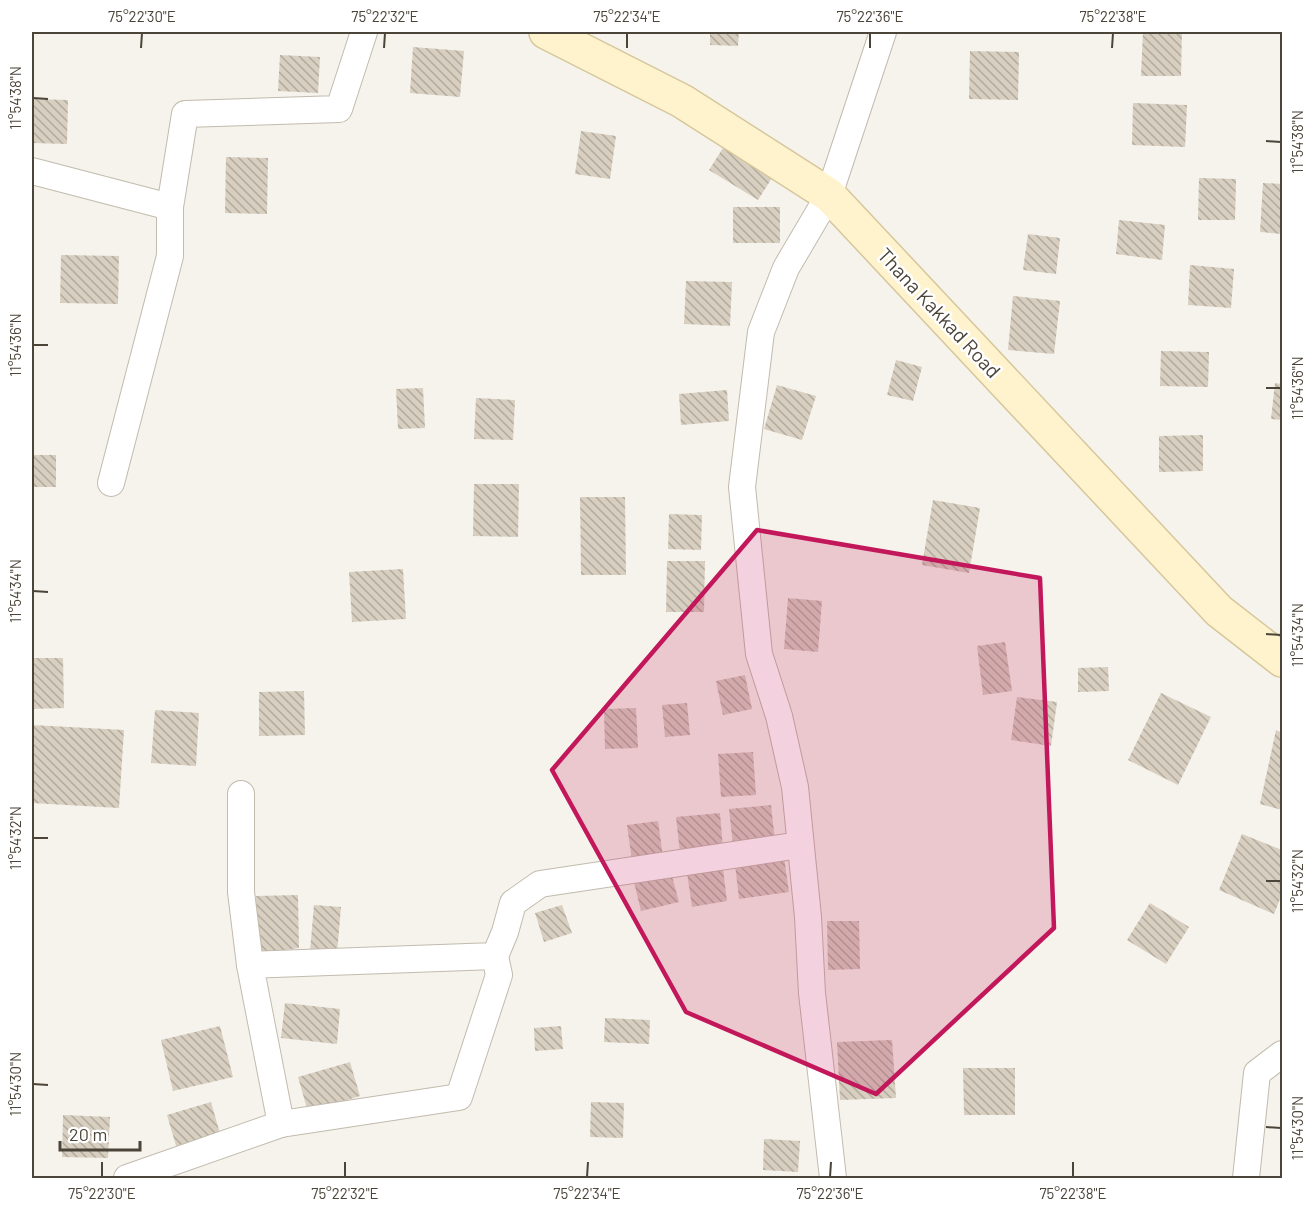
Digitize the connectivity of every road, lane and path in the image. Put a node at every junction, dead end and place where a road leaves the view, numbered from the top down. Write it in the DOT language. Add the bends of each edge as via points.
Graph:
graph roads {
  1 [pos="364,32"];
  2 [pos="546,32"];
  3 [pos="883,32"];
  4 [pos="32,171"];
  5 [pos="829,195"];
  6 [pos="170,207"];
  7 [pos="111,483"];
  8 [pos="1282,660"];
  9 [pos="241,794"];
  10 [pos="800,845"];
  11 [pos="495,956"];
  12 [pos="250,965"];
  13 [pos="1282,1054"];
  14 [pos="281,1124"];
  15 [pos="127,1179"];
  16 [pos="833,1179"];
  17 [pos="1246,1179"];
  1 -- 6 [label="street" via="339,109 185,114"];
  2 -- 5 [label="main road, Thana Kakkad Road" via="682,101"];
  3 -- 5 [label="street"];
  4 -- 6 [label="street"];
  5 -- 8 [label="main road, Thana Kakkad Road" via="1219,611"];
  5 -- 10 [label="street" via="786,268 762,332 742,487 759,654 779,716 795,787"];
  6 -- 7 [label="street" via="170,256"];
  9 -- 12 [label="street" via="241,892"];
  10 -- 11 [label="street" via="540,884 513,903"];
  10 -- 16 [label="street"];
  11 -- 12 [label="street"];
  11 -- 14 [label="street" via="499,975 459,1097"];
  12 -- 14 [label="street"];
  13 -- 17 [label="street" via="1257,1073"];
  14 -- 15 [label="street"];
}
